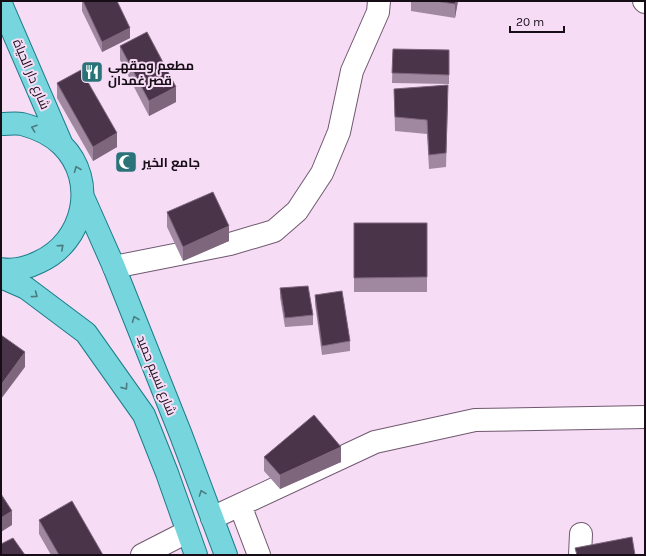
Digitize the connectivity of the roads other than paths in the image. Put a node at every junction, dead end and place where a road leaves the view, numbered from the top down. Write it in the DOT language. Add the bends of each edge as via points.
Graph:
graph roads {
  1 [pos="379,1"];
  2 [pos="1,4"];
  3 [pos="1,124"];
  4 [pos="62,145"];
  5 [pos="83,197"];
  6 [pos="114,267"];
  7 [pos="1,269"];
  8 [pos="1,277"];
  9 [pos="645,417"];
  10 [pos="240,505"];
  11 [pos="212,518"];
  12 [pos="187,532"];
  13 [pos="142,555"];
  14 [pos="196,555"];
  15 [pos="226,555"];
  16 [pos="258,555"];
  1 -- 6 [label="street" via="378,12 352,71 339,132 322,173 297,211 274,231 230,244"];
  2 -- 4 [label="main road, شارع دار الحياة"];
  4 -- 3 [label="main road, one-way" via="43,131 21,124"];
  5 -- 4 [label="main road, one-way" via="81,178 73,160"];
  5 -- 6 [label="main road, شارع نسيم حميد"];
  7 -- 5 [label="main road, one-way" via="27,268 54,254 67,242 79,220"];
  11 -- 6 [label="main road, شارع نسيم حميد, one-way"];
  8 -- 12 [label="main road, شارع نسيم حميد, one-way" via="26,288 86,334 144,416"];
  9 -- 10 [label="street" via="475,420 375,442"];
  10 -- 11 [label="street"];
  10 -- 16 [label="street"];
  11 -- 15 [label="main road, شارع نسيم حميد"];
  12 -- 13 [label="street"];
  12 -- 14 [label="main road, شارع نسيم حميد"];
}
